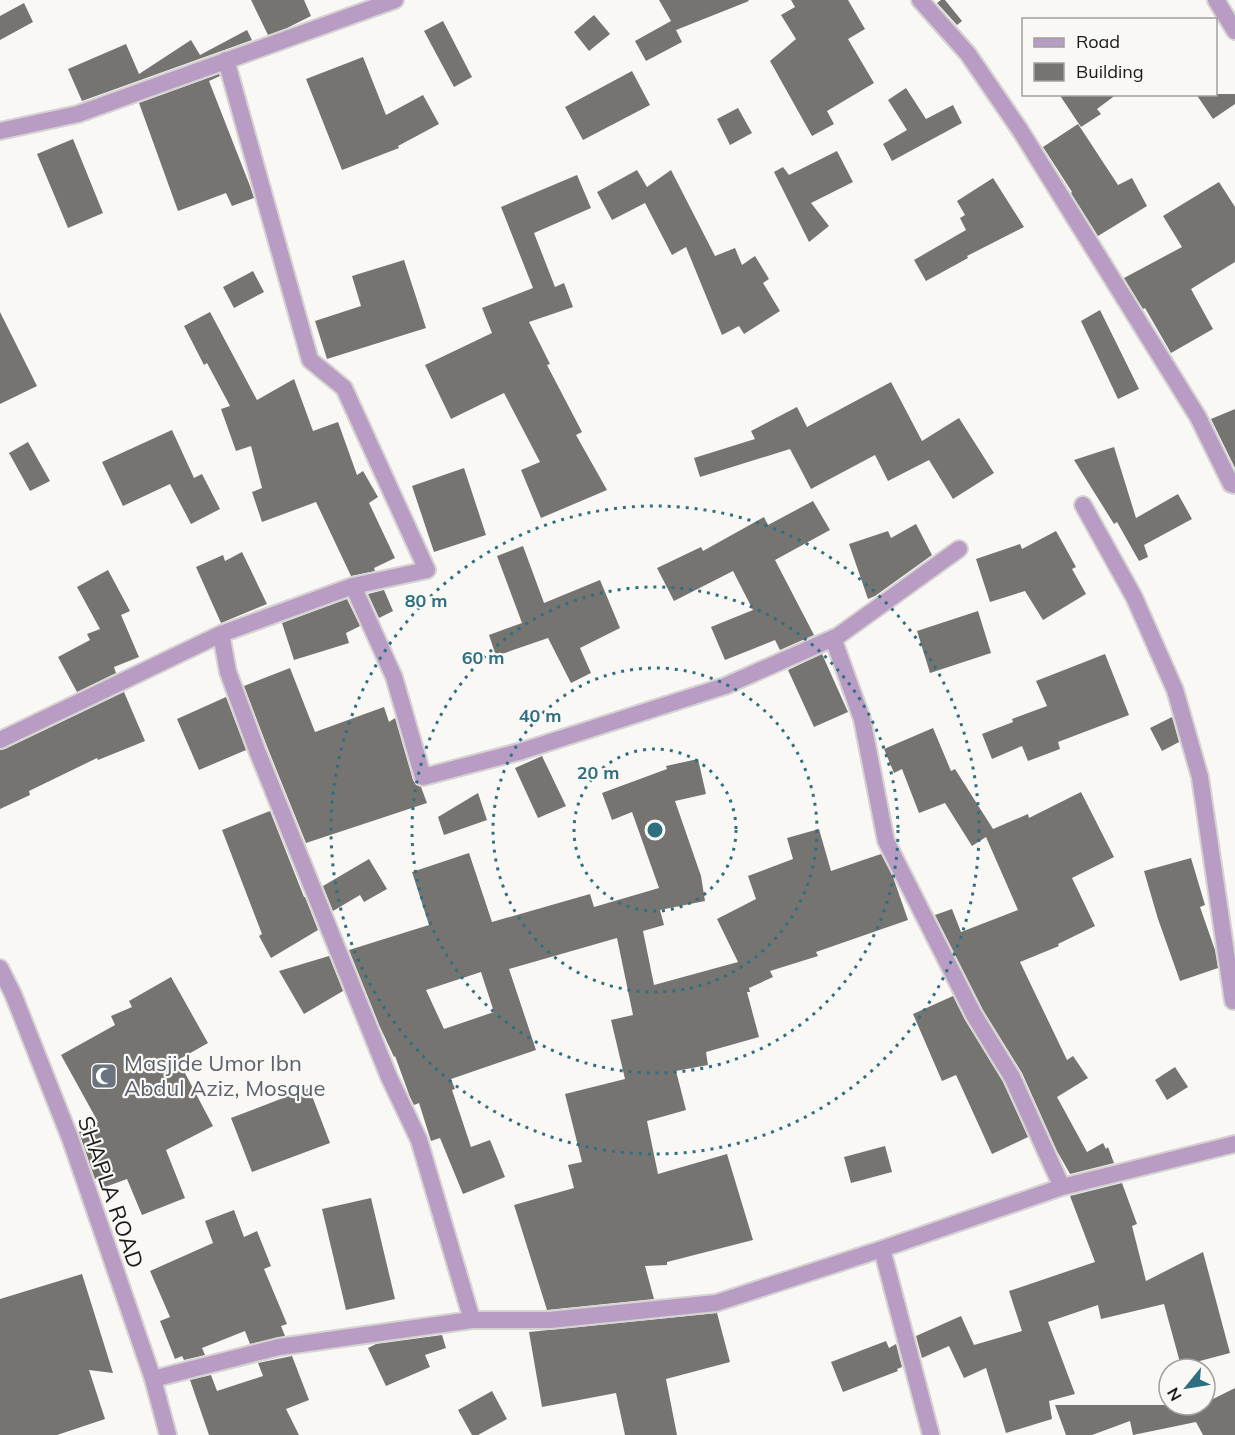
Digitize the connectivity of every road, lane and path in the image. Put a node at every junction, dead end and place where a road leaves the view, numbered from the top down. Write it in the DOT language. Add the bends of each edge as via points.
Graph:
graph roads {
  1 [pos="395,0"];
  2 [pos="920,0"];
  3 [pos="1216,0"];
  4 [pos="1235,31"];
  5 [pos="226,60"];
  6 [pos="0,131"];
  7 [pos="1235,484"];
  8 [pos="1083,504"];
  9 [pos="959,549"];
  10 [pos="353,586"];
  11 [pos="221,634"];
  12 [pos="833,638"];
  13 [pos="0,740"];
  14 [pos="0,968"];
  15 [pos="1233,1001"];
  16 [pos="1235,1144"];
  17 [pos="1062,1187"];
  18 [pos="882,1249"];
  19 [pos="472,1320"];
  20 [pos="153,1379"];
  21 [pos="168,1435"];
  22 [pos="931,1435"];
  1 -- 5 [label="street"];
  2 -- 7 [label="street" via="968,54 1020,130 1198,417 1231,484"];
  3 -- 4 [label="street"];
  5 -- 6 [label="street" via="78,114"];
  5 -- 10 [label="street" via="310,360 344,388 427,570"];
  8 -- 15 [label="street" via="1134,597 1175,690 1200,777"];
  9 -- 12 [label="street"];
  10 -- 11 [label="street"];
  10 -- 12 [label="street" via="394,677 423,777 522,751 725,686"];
  11 -- 13 [label="street"];
  11 -- 19 [label="street" via="228,672 258,753 389,1077 419,1140"];
  12 -- 17 [label="street" via="862,719 886,841 974,1015 1012,1077"];
  14 -- 20 [label="street, SHAPLA ROAD" via="70,1138"];
  16 -- 17 [label="street"];
  17 -- 18 [label="street"];
  18 -- 19 [label="street" via="716,1303 550,1320"];
  18 -- 22 [label="street"];
  19 -- 20 [label="street" via="279,1347"];
  20 -- 21 [label="street, SHAPLA ROAD"];
}
